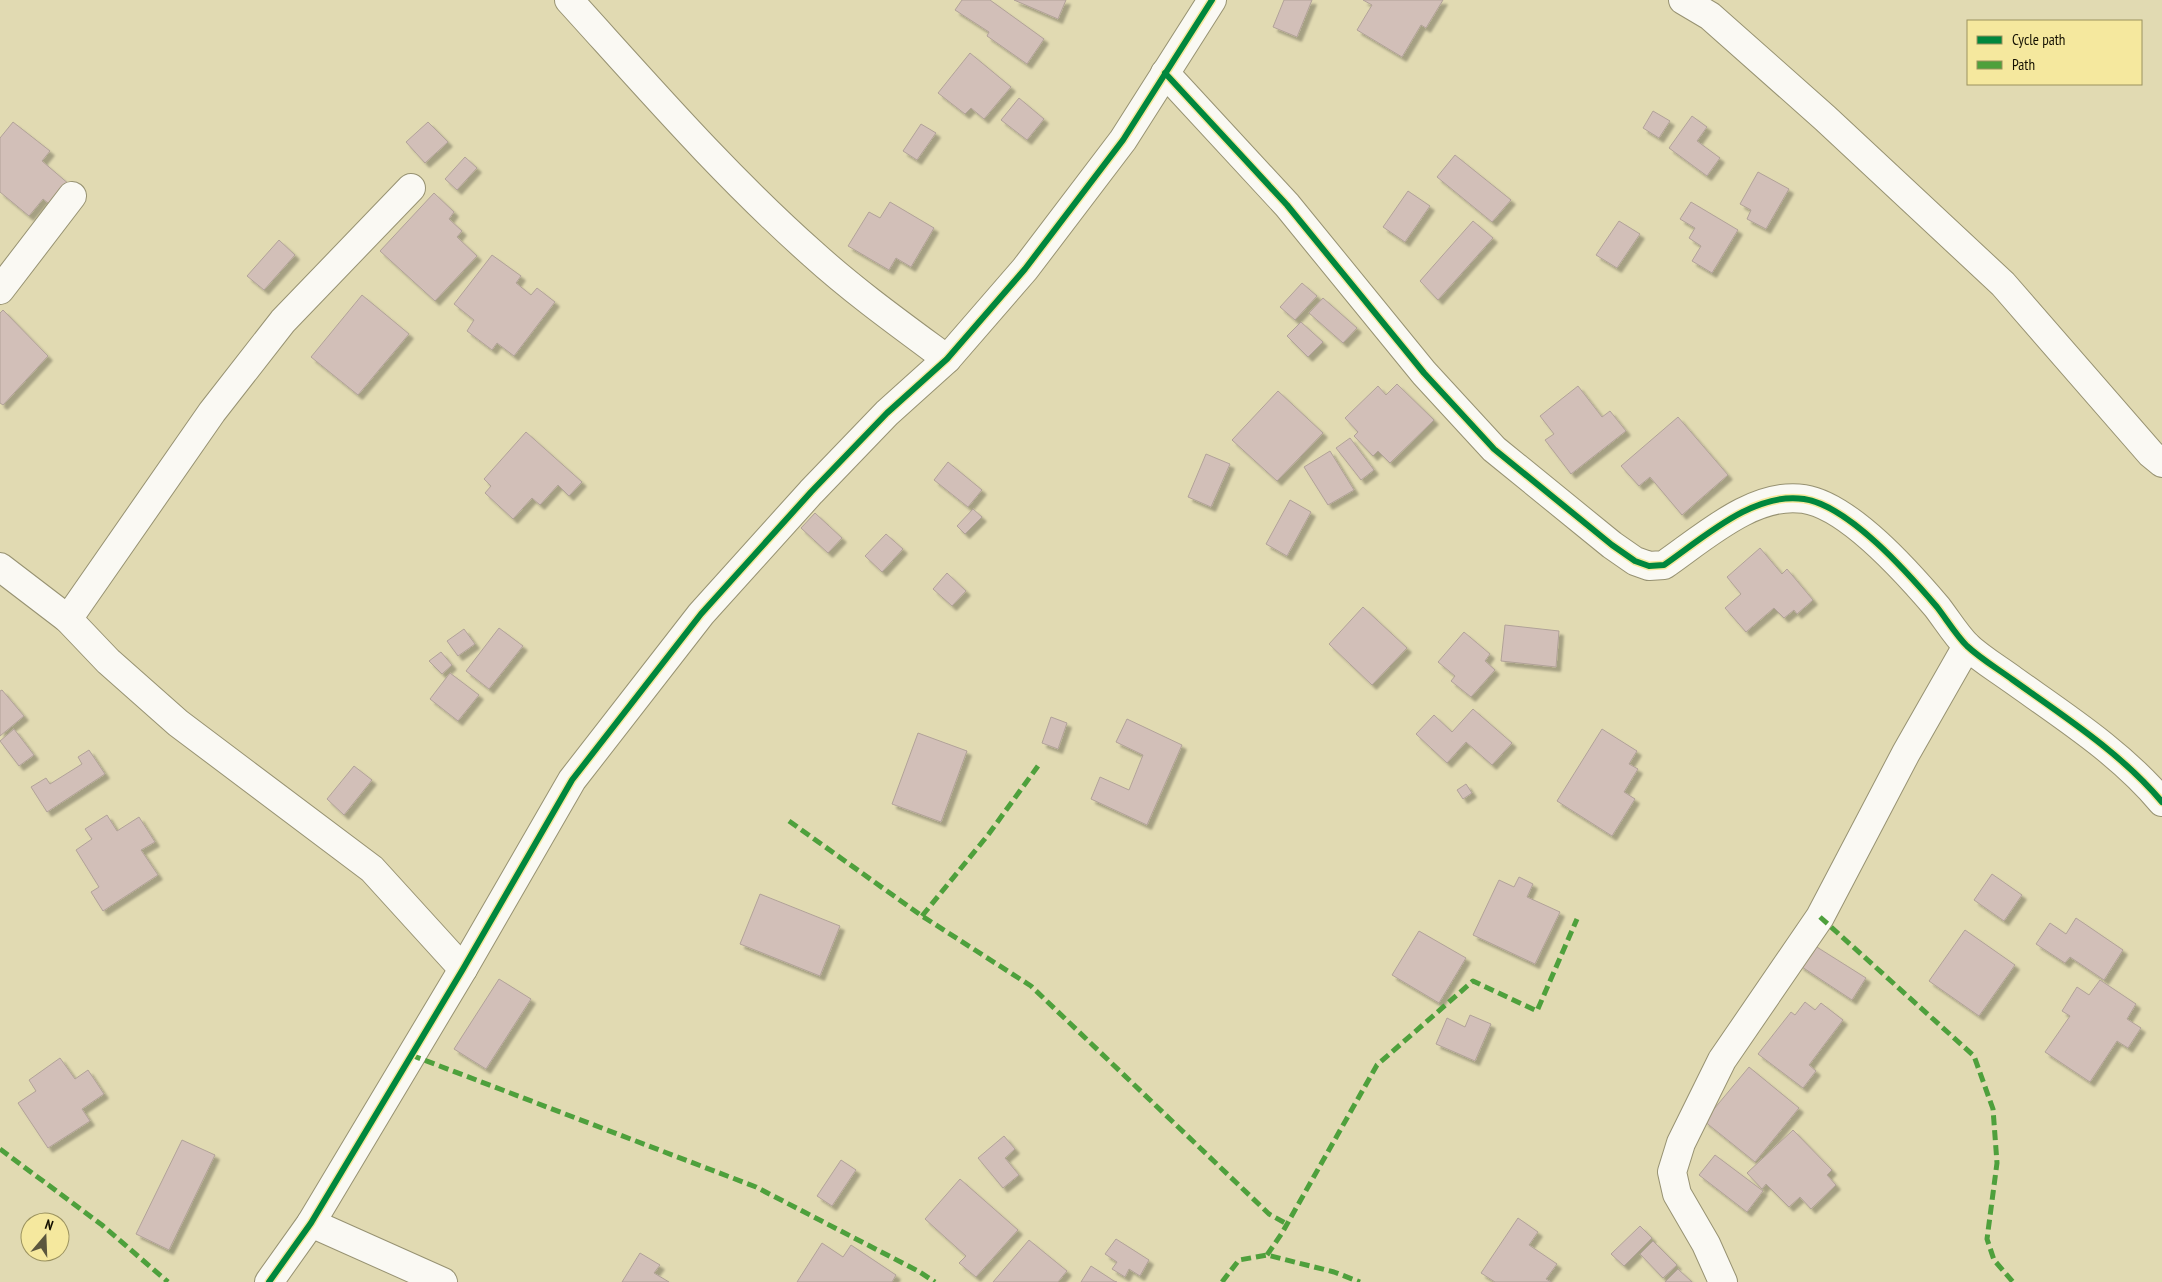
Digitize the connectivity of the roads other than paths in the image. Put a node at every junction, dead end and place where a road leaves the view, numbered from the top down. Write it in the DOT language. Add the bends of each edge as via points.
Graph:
graph roads {
  1 [pos="569,0"];
  2 [pos="1212,0"];
  3 [pos="1684,0"];
  4 [pos="1165,73"];
  5 [pos="411,188"];
  6 [pos="72,196"];
  7 [pos="0,290"];
  8 [pos="947,359"];
  9 [pos="2162,463"];
  10 [pos="0,567"];
  11 [pos="68,619"];
  12 [pos="1968,646"];
  13 [pos="2162,802"];
  14 [pos="463,969"];
  15 [pos="311,1222"];
  16 [pos="269,1282"];
  17 [pos="444,1282"];
  18 [pos="1723,1282"];
  1 -- 8 [label="street" via="653,95 811,252 867,300"];
  2 -- 4 [label="street"];
  3 -- 9 [label="street" via="1710,16 1825,118 2003,284"];
  4 -- 8 [label="street" via="1123,140 1025,269"];
  4 -- 12 [label="street" via="1287,205 1424,373 1494,449 1612,545 1635,561 1649,566 1664,565 1747,508 1780,498 1802,498 1821,503 1847,518 1878,544"];
  5 -- 11 [label="street" via="277,329 212,412"];
  6 -- 7 [label="street"];
  8 -- 14 [label="street" via="880,419 701,614 572,780"];
  10 -- 11 [label="street"];
  11 -- 14 [label="street" via="108,661 178,724 372,869"];
  12 -- 13 [label="street" via="2095,740 2143,779"];
  12 -- 18 [label="street" via="1906,753 1820,917 1722,1060 1681,1143 1672,1172 1677,1194 1706,1244"];
  14 -- 15 [label="street"];
  15 -- 16 [label="street"];
  15 -- 17 [label="street"];
}
